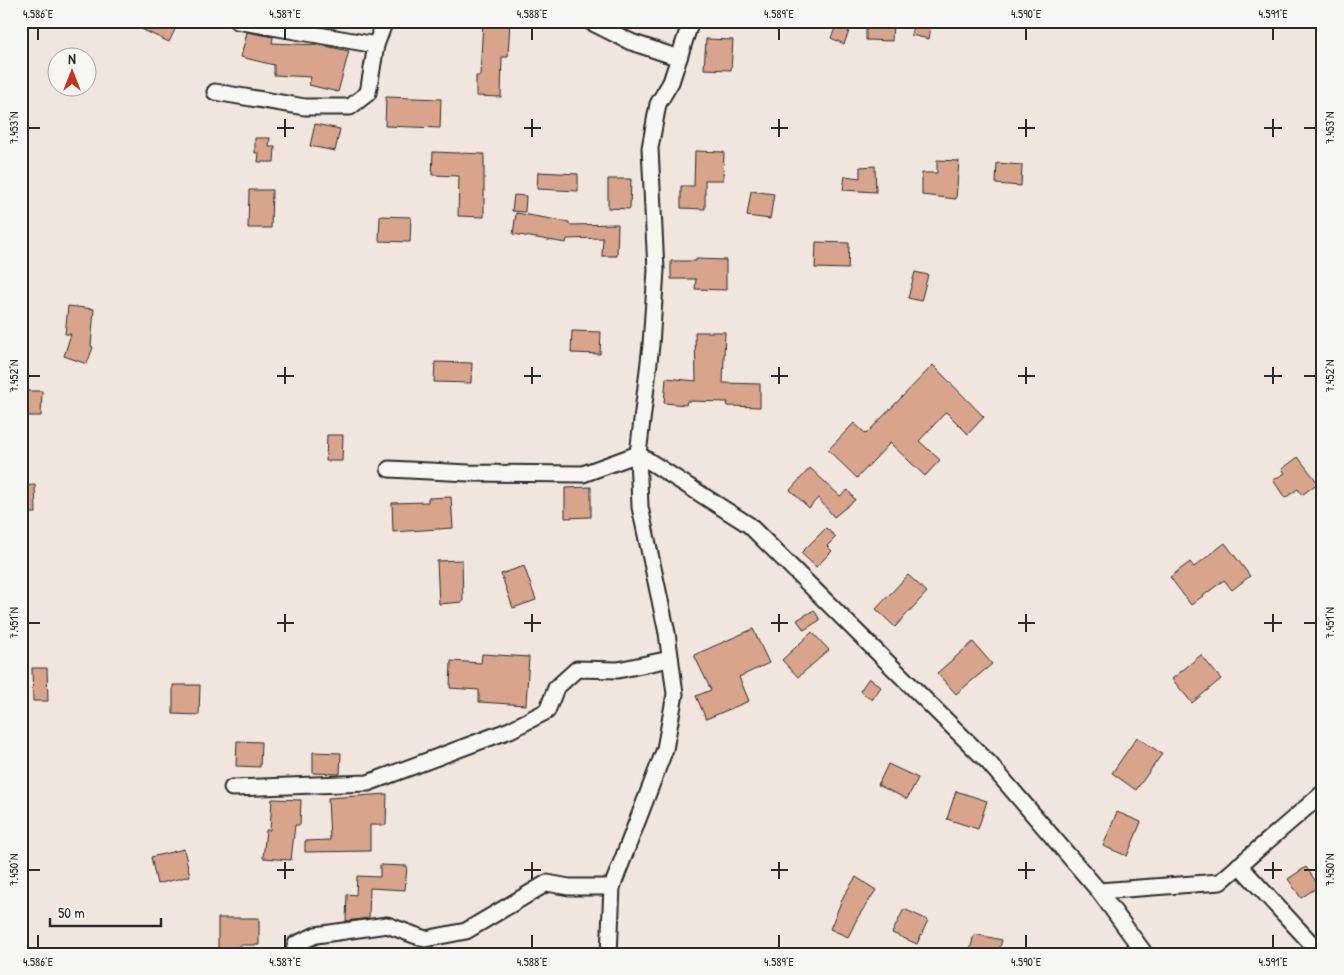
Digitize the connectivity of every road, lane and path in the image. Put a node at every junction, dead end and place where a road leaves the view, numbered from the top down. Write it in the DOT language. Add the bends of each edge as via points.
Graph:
graph roads {
  1 [pos="237,21"];
  2 [pos="385,21"];
  3 [pos="589,21"];
  4 [pos="691,21"];
  5 [pos="376,45"];
  6 [pos="679,58"];
  7 [pos="215,92"];
  8 [pos="638,454"];
  9 [pos="389,469"];
  10 [pos="670,659"];
  11 [pos="232,788"];
  12 [pos="1323,793"];
  13 [pos="1239,865"];
  14 [pos="612,886"];
  15 [pos="1099,891"];
  16 [pos="293,954"];
  17 [pos="609,954"];
  18 [pos="1146,954"];
  19 [pos="1321,954"];
  1 -- 5 [label="street"];
  2 -- 5 [label="street"];
  3 -- 6 [label="street" via="631,42"];
  4 -- 6 [label="street"];
  5 -- 7 [label="street" via="368,93 350,107 305,107"];
  6 -- 8 [label="street" via="671,82 658,104 650,148 656,270"];
  8 -- 9 [label="street" via="582,474"];
  8 -- 10 [label="street" via="640,506"];
  8 -- 15 [label="street" via="750,525 989,763"];
  10 -- 11 [label="street" via="618,670 577,669 556,688 547,711 510,730 368,783"];
  10 -- 14 [label="street" via="675,694 665,749"];
  12 -- 13 [label="street"];
  13 -- 15 [label="street" via="1220,882"];
  13 -- 19 [label="street"];
  14 -- 16 [label="street" via="548,883 466,931 425,938 387,925 316,935 296,944"];
  14 -- 17 [label="street"];
  15 -- 18 [label="street"];
}
